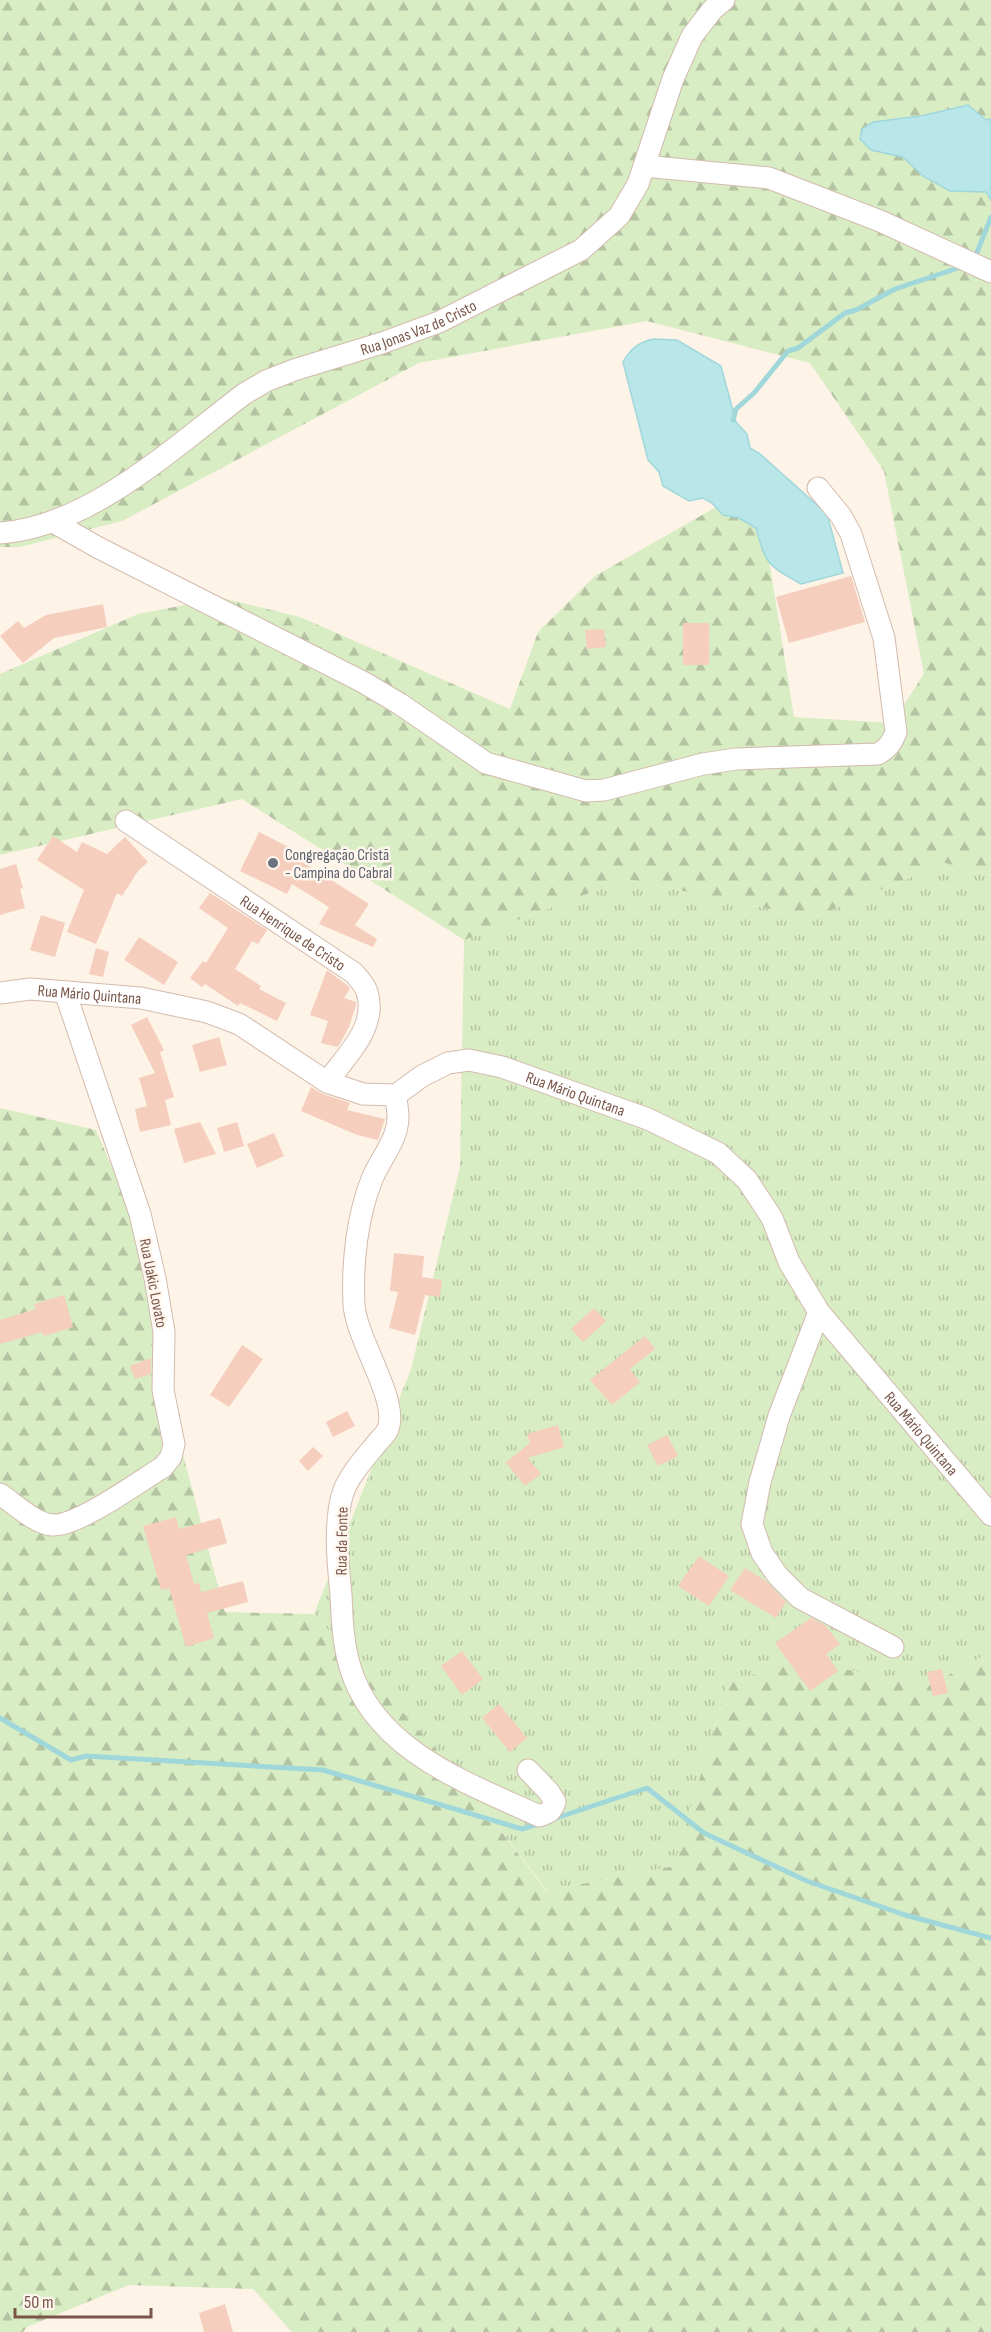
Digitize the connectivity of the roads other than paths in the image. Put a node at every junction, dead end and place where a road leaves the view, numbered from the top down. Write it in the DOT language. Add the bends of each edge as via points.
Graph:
graph roads {
  1 [pos="724,0"];
  2 [pos="644,166"];
  3 [pos="991,272"];
  4 [pos="818,488"];
  5 [pos="55,523"];
  6 [pos="0,533"];
  7 [pos="126,821"];
  8 [pos="65,992"];
  9 [pos="0,993"];
  10 [pos="327,1082"];
  11 [pos="396,1095"];
  12 [pos="819,1312"];
  13 [pos="0,1494"];
  14 [pos="991,1515"];
  15 [pos="893,1647"];
  16 [pos="528,1770"];
  1 -- 2 [label="street, Rua Jonas Vaz de Cristo" via="692,36"];
  2 -- 3 [label="street" via="769,178 880,221"];
  2 -- 5 [label="street, Rua Jonas Vaz de Cristo" via="619,216 581,250 439,322 266,381 98,502"];
  4 -- 5 [label="street" via="851,534 884,638 896,732 892,742 878,754 736,759 586,791 486,763 363,682"];
  5 -- 6 [label="street, Rua Jonas Vaz de Cristo"];
  7 -- 10 [label="street, Rua Henrique de Cristo" via="354,973 367,990 370,1008 365,1030"];
  8 -- 9 [label="street, Rua Mário Quintana" via="30,989"];
  8 -- 10 [label="street, Rua Mário Quintana" via="141,998 207,1012 239,1024"];
  8 -- 13 [label="street, Rua Uakic Lovato" via="140,1214 164,1332 163,1390 174,1444 163,1467 63,1525 50,1525 33,1517"];
  10 -- 11 [label="street, Rua Mário Quintana" via="363,1094"];
  11 -- 12 [label="street, Rua Mário Quintana" via="448,1063 469,1060 502,1067 648,1119 718,1153 747,1180 772,1218 789,1262"];
  11 -- 16 [label="street, Rua da Fonte" via="398,1119 394,1136 369,1188 353,1276 354,1308 390,1415 388,1430 342,1494 338,1552 344,1638 350,1668 365,1700 413,1752 539,1816 548,1814 555,1802"];
  12 -- 14 [label="street, Rua Mário Quintana"];
  12 -- 15 [label="street" via="779,1416 752,1524 762,1553 800,1598"];
}
